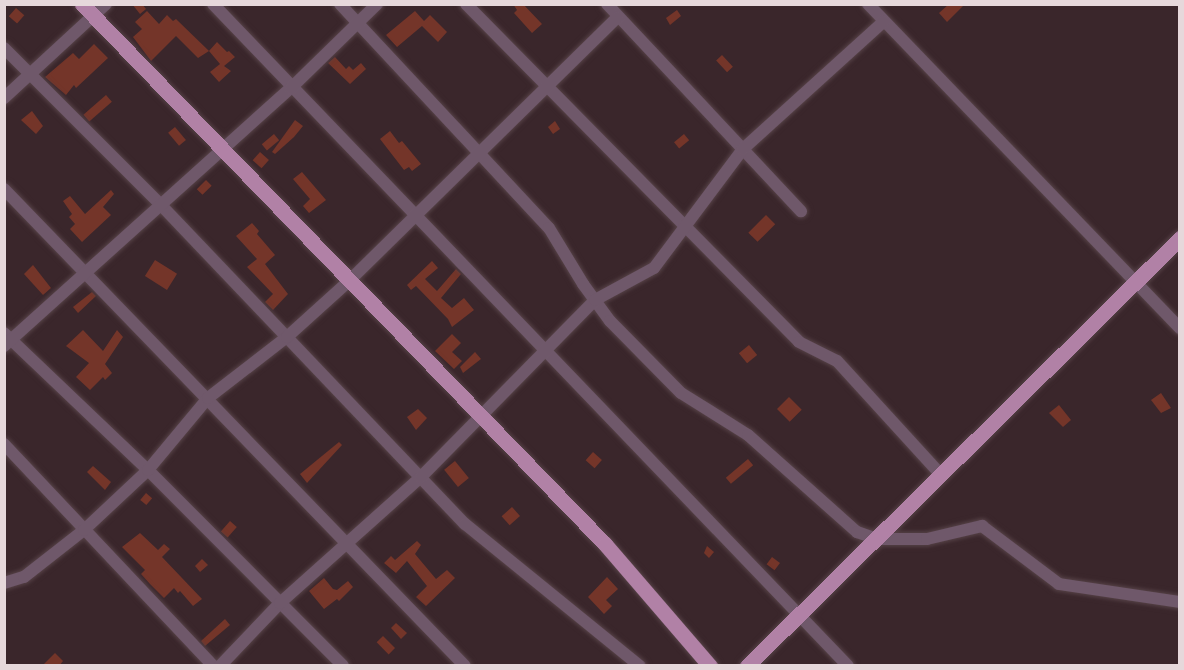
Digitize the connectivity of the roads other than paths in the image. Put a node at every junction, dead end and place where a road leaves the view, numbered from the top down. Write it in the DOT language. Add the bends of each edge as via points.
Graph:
graph roads {
  1 [pos="82,4"];
  2 [pos="106,4"];
  3 [pos="213,4"];
  4 [pos="340,4"];
  5 [pos="376,4"];
  6 [pos="466,4"];
  7 [pos="607,4"];
  8 [pos="868,4"];
  9 [pos="94,16"];
  10 [pos="618,17"];
  11 [pos="884,21"];
  12 [pos="358,23"];
  13 [pos="4,48"];
  14 [pos="31,75"];
  15 [pos="547,87"];
  16 [pos="291,88"];
  17 [pos="4,98"];
  18 [pos="223,148"];
  19 [pos="743,149"];
  20 [pos="480,154"];
  21 [pos="4,189"];
  22 [pos="160,204"];
  23 [pos="801,211"];
  24 [pos="416,217"];
  25 [pos="685,227"];
  26 [pos="1179,238"];
  27 [pos="85,272"];
  28 [pos="350,280"];
  29 [pos="1134,282"];
  30 [pos="595,300"];
  31 [pos="1179,328"];
  32 [pos="287,337"];
  33 [pos="6,340"];
  34 [pos="545,351"];
  35 [pos="208,398"];
  36 [pos="481,416"];
  37 [pos="4,444"];
  38 [pos="148,470"];
  39 [pos="941,475"];
  40 [pos="420,477"];
  41 [pos="84,530"];
  42 [pos="878,538"];
  43 [pos="347,542"];
  44 [pos="4,583"];
  45 [pos="1179,602"];
  46 [pos="280,603"];
  47 [pos="800,615"];
  48 [pos="213,666"];
  49 [pos="220,666"];
  50 [pos="343,666"];
  51 [pos="465,666"];
  52 [pos="640,666"];
  53 [pos="710,666"];
  54 [pos="747,666"];
  55 [pos="848,666"];
  1 -- 9 [label="main road"];
  2 -- 9 [label="street"];
  3 -- 16 [label="street"];
  4 -- 12 [label="street"];
  5 -- 12 [label="street"];
  6 -- 15 [label="street"];
  7 -- 10 [label="street"];
  8 -- 11 [label="street"];
  9 -- 14 [label="street"];
  9 -- 18 [label="main road"];
  10 -- 15 [label="street"];
  10 -- 19 [label="street"];
  11 -- 19 [label="street"];
  11 -- 29 [label="street"];
  12 -- 16 [label="street"];
  12 -- 20 [label="street"];
  13 -- 14 [label="street"];
  14 -- 17 [label="street"];
  14 -- 22 [label="street"];
  15 -- 20 [label="street"];
  15 -- 25 [label="street"];
  16 -- 18 [label="street"];
  16 -- 24 [label="street"];
  18 -- 22 [label="street"];
  18 -- 28 [label="main road"];
  19 -- 23 [label="street"];
  19 -- 25 [label="street"];
  20 -- 24 [label="street"];
  20 -- 30 [label="street" via="549,228"];
  21 -- 27 [label="street"];
  22 -- 27 [label="street"];
  22 -- 32 [label="street"];
  24 -- 28 [label="street"];
  24 -- 34 [label="street"];
  25 -- 30 [label="street" via="654,268"];
  25 -- 39 [label="street" via="799,342 837,361"];
  26 -- 29 [label="main road"];
  27 -- 33 [label="street"];
  27 -- 35 [label="street"];
  28 -- 32 [label="street"];
  28 -- 36 [label="main road"];
  29 -- 31 [label="street"];
  29 -- 39 [label="main road"];
  30 -- 34 [label="street"];
  30 -- 42 [label="street" via="610,321 681,393 748,435 857,532"];
  32 -- 35 [label="street"];
  32 -- 40 [label="street"];
  33 -- 38 [label="street"];
  34 -- 36 [label="street"];
  34 -- 47 [label="street"];
  35 -- 38 [label="street"];
  35 -- 43 [label="street"];
  36 -- 40 [label="street"];
  36 -- 53 [label="main road" via="604,544"];
  37 -- 41 [label="street"];
  38 -- 41 [label="street"];
  38 -- 46 [label="street"];
  39 -- 42 [label="main road"];
  40 -- 43 [label="street"];
  40 -- 52 [label="street" via="465,524"];
  41 -- 44 [label="street" via="24,577"];
  41 -- 48 [label="street"];
  42 -- 45 [label="street" via="927,539 982,526 1059,584"];
  42 -- 47 [label="main road"];
  43 -- 46 [label="street"];
  43 -- 51 [label="street"];
  46 -- 49 [label="street"];
  46 -- 50 [label="street"];
  47 -- 54 [label="main road"];
  47 -- 55 [label="street"];
}
